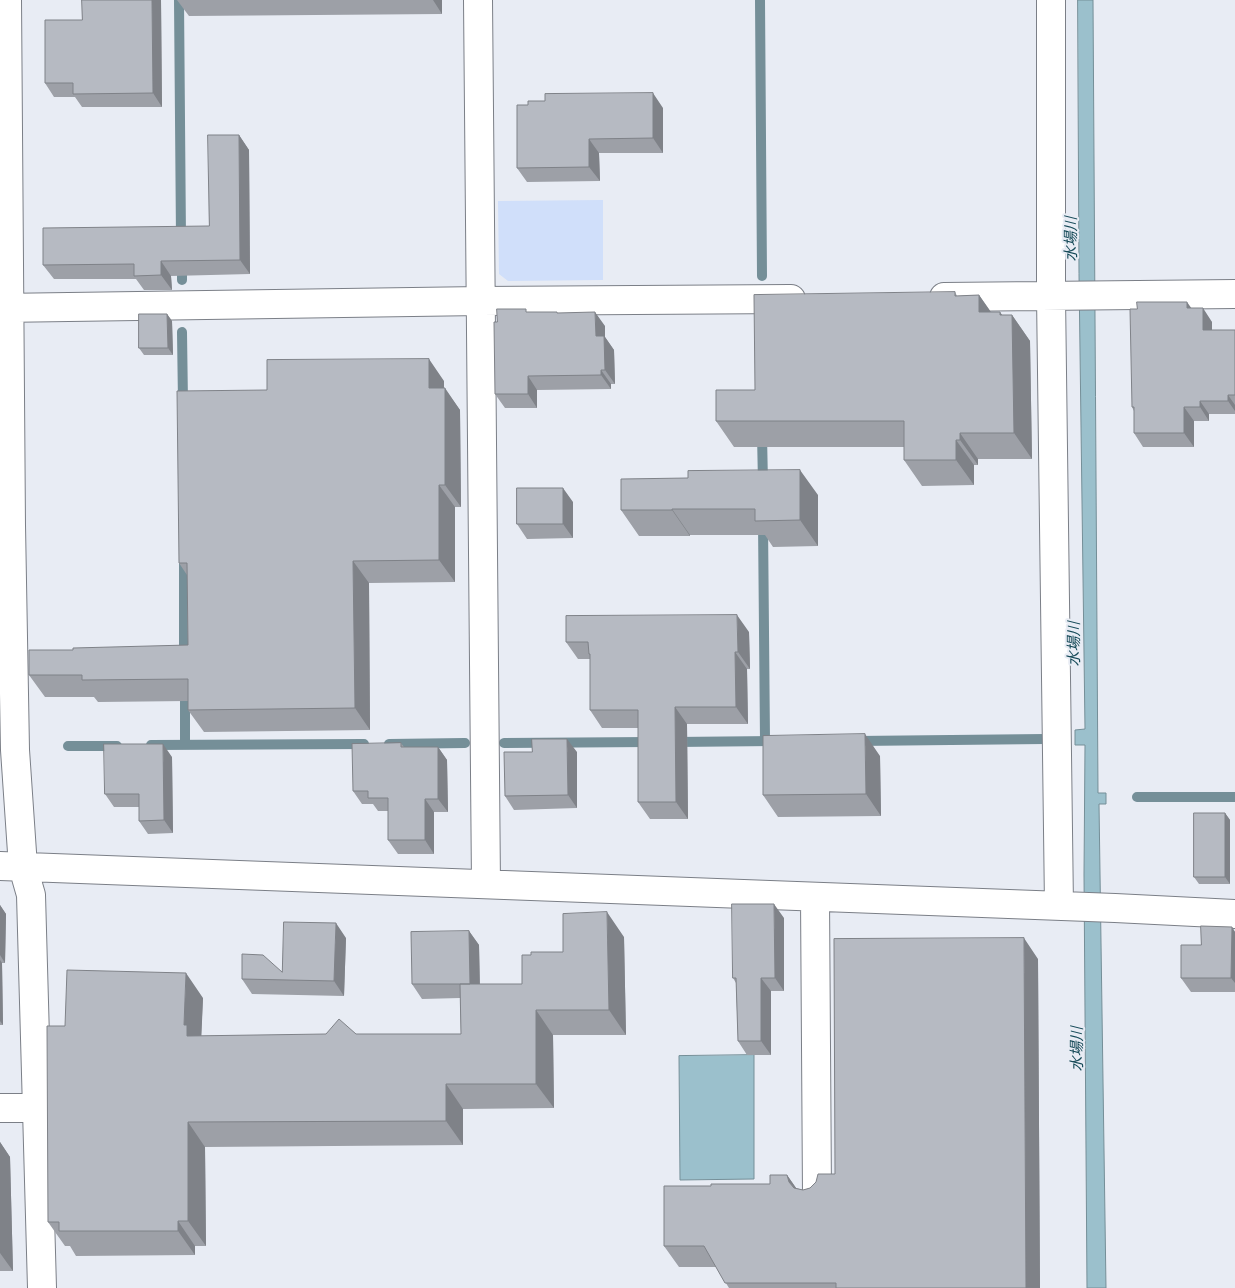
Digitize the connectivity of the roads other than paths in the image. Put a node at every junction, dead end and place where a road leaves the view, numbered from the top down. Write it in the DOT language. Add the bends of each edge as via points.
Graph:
graph roads {
  1 [pos="7,0"];
  2 [pos="478,0"];
  3 [pos="1051,0"];
  4 [pos="4,32"];
  5 [pos="1235,294"];
  6 [pos="1053,296"];
  7 [pos="815,298"];
  8 [pos="923,298"];
  9 [pos="480,301"];
  10 [pos="5,308"];
  11 [pos="6,524"];
  12 [pos="12,866"];
  13 [pos="486,884"];
  14 [pos="815,897"];
  15 [pos="1064,906"];
  16 [pos="1235,914"];
  17 [pos="0,1108"];
  18 [pos="37,1108"];
  19 [pos="817,1195"];
  20 [pos="42,1288"];
  1 -- 4 [label="street"];
  2 -- 9 [label="street"];
  3 -- 6 [label="street"];
  4 -- 10 [label="street"];
  5 -- 6 [label="street"];
  6 -- 8 [label="street"];
  6 -- 15 [label="street"];
  7 -- 9 [label="street"];
  9 -- 10 [label="street"];
  9 -- 13 [label="street"];
  10 -- 11 [label="street"];
  11 -- 12 [label="street" via="15,750"];
  12 -- 13 [label="street"];
  12 -- 18 [label="street" via="31,895"];
  13 -- 14 [label="street"];
  14 -- 15 [label="street"];
  14 -- 19 [label="street"];
  15 -- 16 [label="street"];
  17 -- 18 [label="street"];
  18 -- 20 [label="street"];
}
